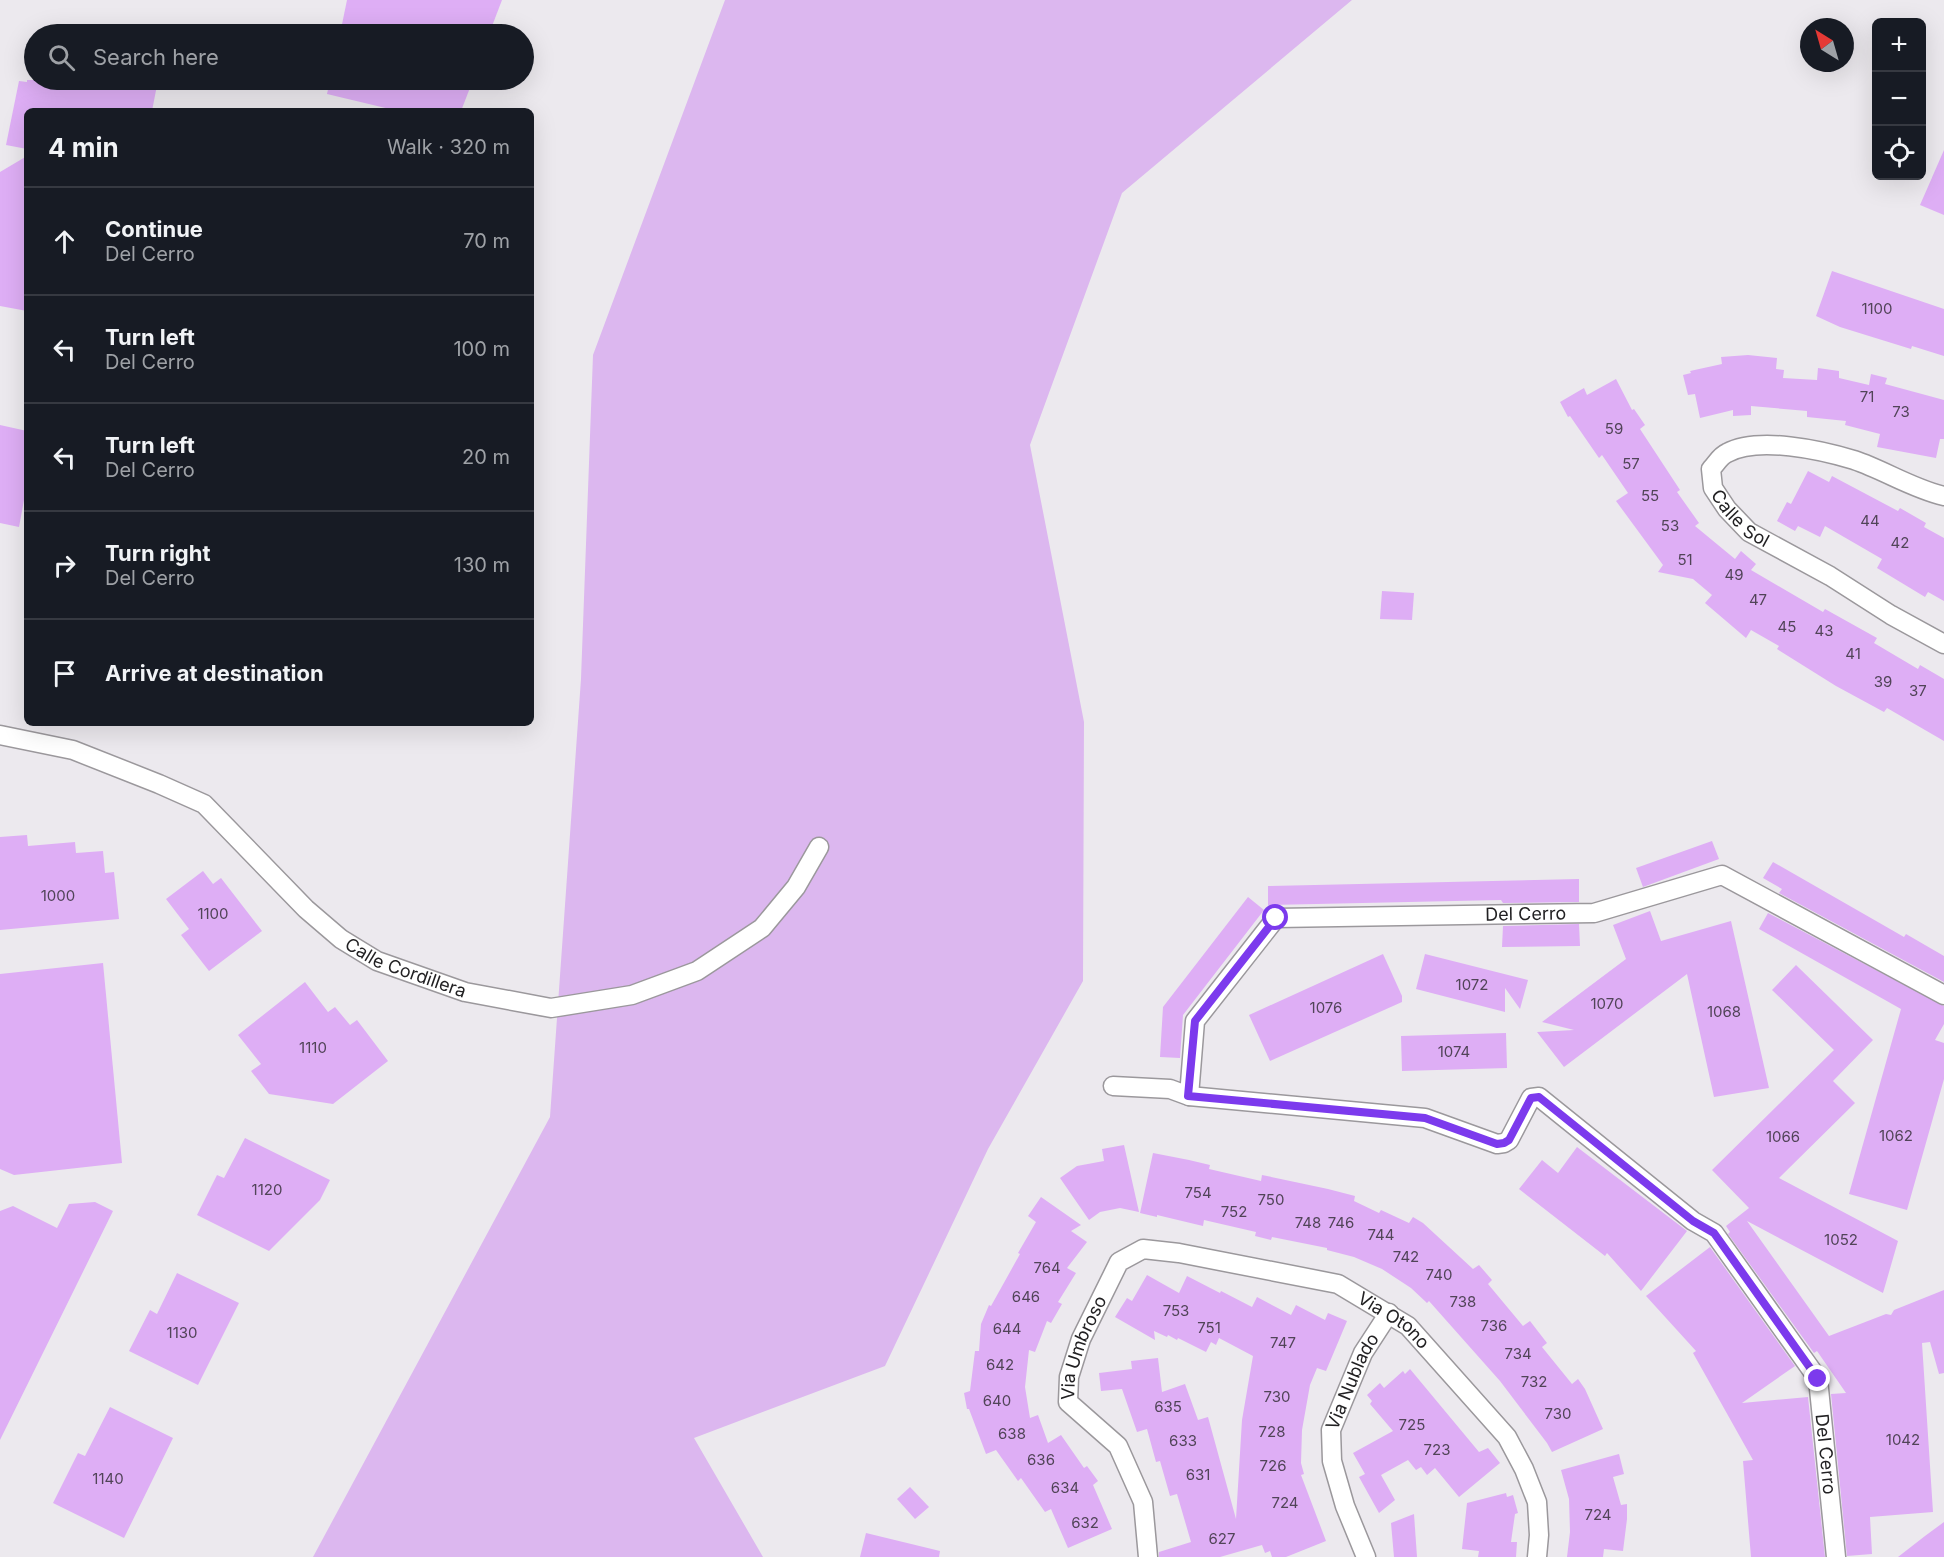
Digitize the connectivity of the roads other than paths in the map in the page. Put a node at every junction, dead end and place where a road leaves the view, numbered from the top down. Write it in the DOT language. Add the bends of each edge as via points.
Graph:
graph roads {
  1 [pos="1944,496"];
  2 [pos="1944,644"];
  3 [pos="0,735"];
  4 [pos="819,847"];
  5 [pos="1944,995"];
  6 [pos="1113,1086"];
  7 [pos="1188,1096"];
  8 [pos="1119,1262"];
  9 [pos="1389,1314"];
  10 [pos="1148,1557"];
  11 [pos="1366,1557"];
  12 [pos="1537,1557"];
  13 [pos="1836,1557"];
  1 -- 2 [label="street, Calle Sol" via="1854,460 1805,449 1736,449 1724,454 1711,469 1713,488 1749,532"];
  3 -- 4 [label="street, Calle Cordillera" via="73,750 204,804 306,909 341,939 377,961 465,992 551,1008 632,995 697,971 762,928 796,887"];
  5 -- 7 [label="street, Del Cerro" via="1722,875 1594,913 1276,918 1195,1021"];
  6 -- 7 [label="street, Del Cerro" via="1170,1089"];
  7 -- 13 [label="street, Del Cerro" via="1425,1118 1497,1144 1509,1140 1531,1098 1539,1097 1693,1221 1714,1233 1818,1379"];
  8 -- 9 [label="street, Via Otono" via="1143,1249 1202,1257 1338,1284"];
  8 -- 10 [label="street, Via Umbroso" via="1081,1339 1069,1377 1068,1402 1118,1446 1143,1502"];
  9 -- 11 [label="street, Via Nublado" via="1364,1353 1331,1430 1332,1461"];
  9 -- 12 [label="street, Via Otono" via="1408,1326 1507,1437 1537,1502"];
}
